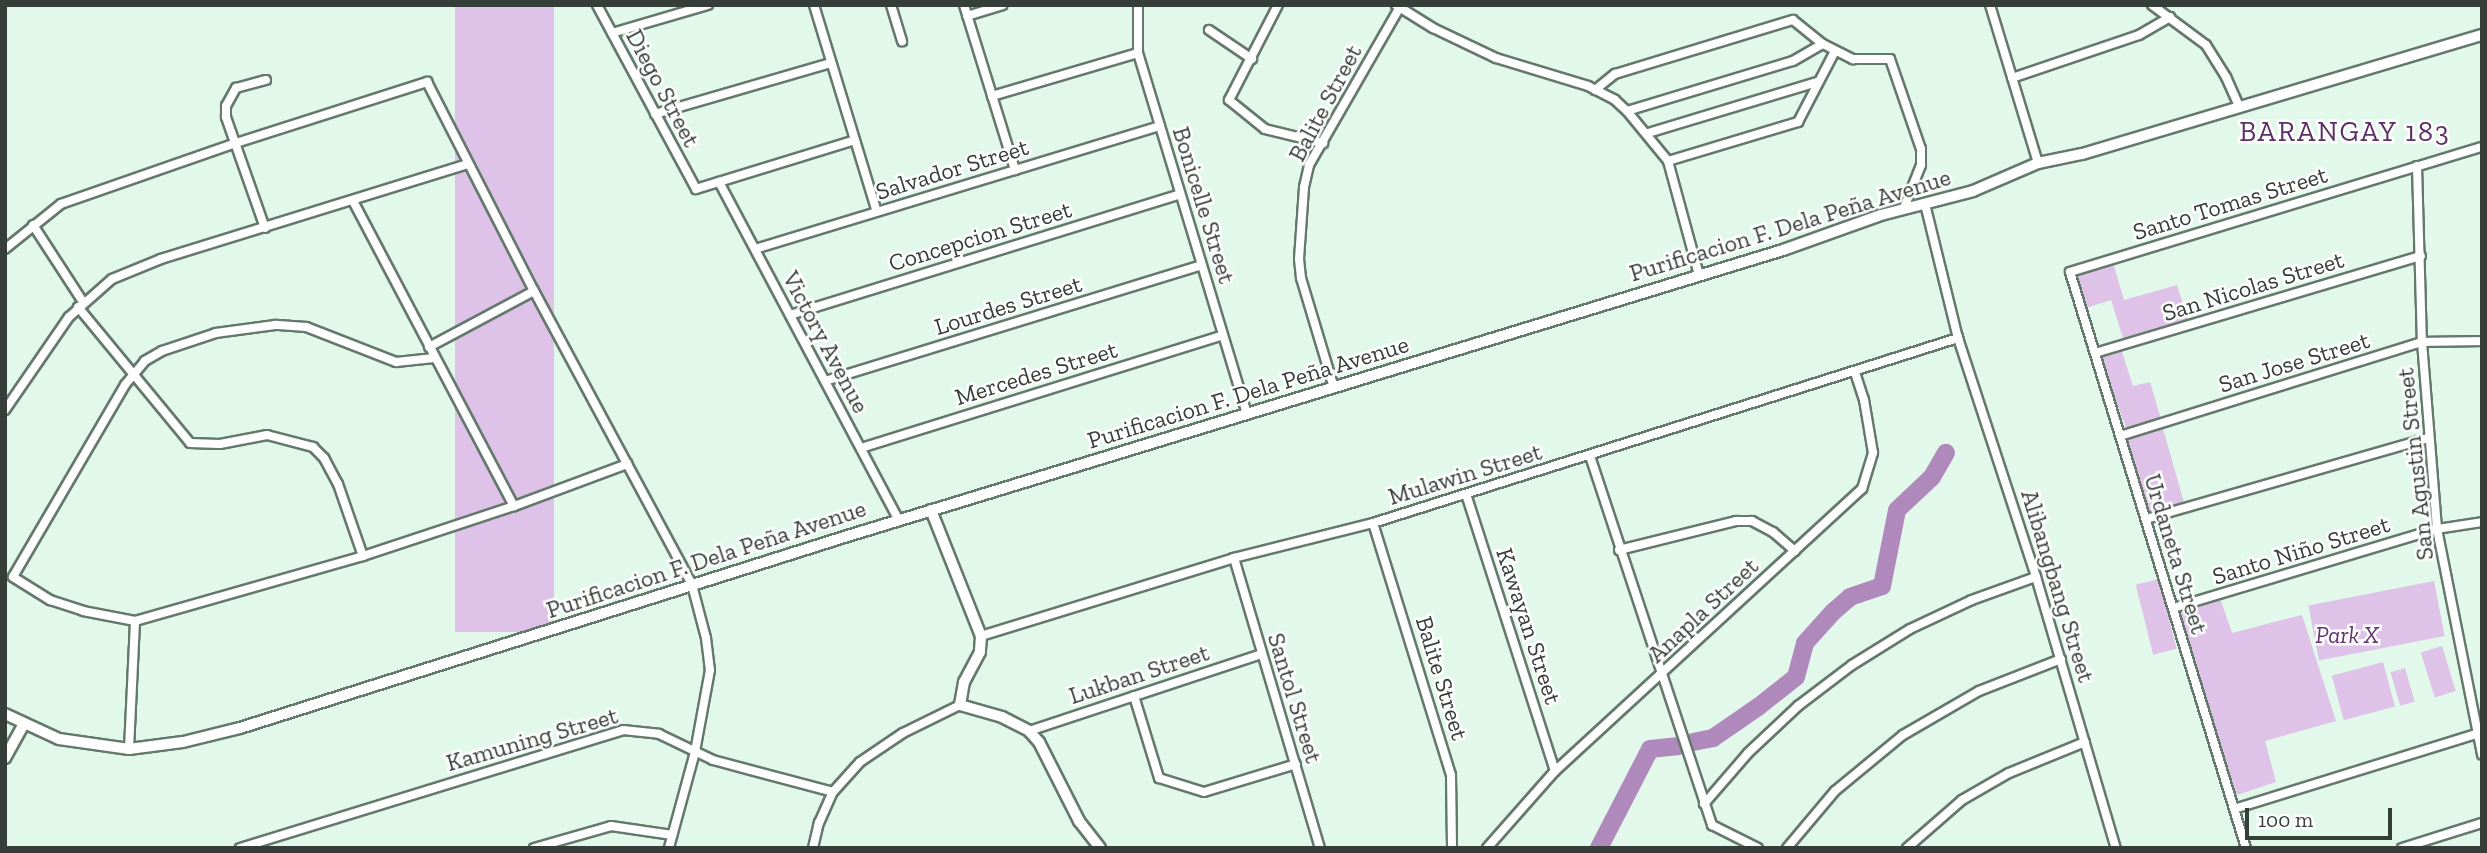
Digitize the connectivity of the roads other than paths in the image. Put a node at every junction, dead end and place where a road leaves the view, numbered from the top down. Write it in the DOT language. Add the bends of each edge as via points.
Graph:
graph roads {
  1 [pos="597,5"];
  2 [pos="708,5"];
  3 [pos="814,5"];
  4 [pos="891,5"];
  5 [pos="964,5"];
  6 [pos="1003,5"];
  7 [pos="1138,5"];
  8 [pos="1990,5"];
  9 [pos="2152,5"];
  10 [pos="1275,6"];
  11 [pos="1399,6"];
  12 [pos="967,16"];
  13 [pos="2170,17"];
  14 [pos="1209,30"];
  15 [pos="612,33"];
  16 [pos="2482,35"];
  17 [pos="902,41"];
  18 [pos="1823,44"];
  19 [pos="1835,51"];
  20 [pos="1138,53"];
  21 [pos="1252,59"];
  22 [pos="831,62"];
  23 [pos="2012,78"];
  24 [pos="266,80"];
  25 [pos="1817,82"];
  26 [pos="1595,90"];
  27 [pos="992,96"];
  28 [pos="2239,106"];
  29 [pos="1628,111"];
  30 [pos="655,114"];
  31 [pos="1160,126"];
  32 [pos="1648,133"];
  33 [pos="855,140"];
  34 [pos="236,143"];
  35 [pos="1323,143"];
  36 [pos="2482,147"];
  37 [pos="1668,161"];
  38 [pos="2038,163"];
  39 [pos="468,164"];
  40 [pos="2417,166"];
  41 [pos="1015,170"];
  42 [pos="719,182"];
  43 [pos="1180,194"];
  44 [pos="353,201"];
  45 [pos="1925,204"];
  46 [pos="1904,208"];
  47 [pos="877,212"];
  48 [pos="33,225"];
  49 [pos="265,228"];
  50 [pos="5,249"];
  51 [pos="755,249"];
  52 [pos="2421,256"];
  53 [pos="1202,265"];
  54 [pos="2070,272"];
  55 [pos="1699,275"];
  56 [pos="534,292"];
  57 [pos="81,304"];
  58 [pos="790,315"];
  59 [pos="1223,335"];
  60 [pos="1958,338"];
  61 [pos="2482,341"];
  62 [pos="2422,342"];
  63 [pos="429,347"];
  64 [pos="2095,353"];
  65 [pos="434,358"];
  66 [pos="135,372"];
  67 [pos="1855,372"];
  68 [pos="825,381"];
  69 [pos="1334,388"];
  70 [pos="5,410"];
  71 [pos="1247,414"];
  72 [pos="2120,436"];
  73 [pos="2429,438"];
  74 [pos="861,448"];
  75 [pos="1590,456"];
  76 [pos="627,464"];
  77 [pos="1466,494"];
  78 [pos="514,506"];
  79 [pos="931,510"];
  80 [pos="2146,519"];
  81 [pos="899,520"];
  82 [pos="2482,522"];
  83 [pos="1373,523"];
  84 [pos="2437,529"];
  85 [pos="1619,550"];
  86 [pos="1795,551"];
  87 [pos="363,556"];
  88 [pos="1234,558"];
  89 [pos="2036,577"];
  90 [pos="692,585"];
  91 [pos="2173,608"];
  92 [pos="135,621"];
  93 [pos="981,636"];
  94 [pos="1262,654"];
  95 [pos="2061,659"];
  96 [pos="1661,675"];
  97 [pos="1134,696"];
  98 [pos="960,705"];
  99 [pos="5,714"];
  100 [pos="23,725"];
  101 [pos="1029,731"];
  102 [pos="2476,734"];
  103 [pos="2085,742"];
  104 [pos="129,749"];
  105 [pos="695,752"];
  106 [pos="2482,755"];
  107 [pos="5,758"];
  108 [pos="1296,764"];
  109 [pos="1555,771"];
  110 [pos="833,792"];
  111 [pos="1704,804"];
  112 [pos="2234,808"];
  113 [pos="2482,823"];
  114 [pos="672,835"];
  115 [pos="547,846"];
  116 [pos="1098,847"];
  117 [pos="240,848"];
  118 [pos="534,848"];
  119 [pos="669,848"];
  120 [pos="813,848"];
  121 [pos="1320,848"];
  122 [pos="1452,848"];
  123 [pos="1487,848"];
  124 [pos="1758,848"];
  125 [pos="1787,848"];
  126 [pos="1907,848"];
  127 [pos="2116,848"];
  128 [pos="2246,848"];
  129 [pos="2402,848"];
  1 -- 15 [label="street, Diego Street"];
  2 -- 15 [label="street"];
  3 -- 22 [label="street"];
  4 -- 17 [label="street"];
  5 -- 12 [label="street"];
  6 -- 12 [label="street"];
  7 -- 20 [label="street, Bonicelle Street"];
  8 -- 23 [label="street"];
  9 -- 13 [label="street"];
  10 -- 21 [label="street"];
  11 -- 26 [label="street" via="1496,58"];
  11 -- 35 [label="street, Balite Street"];
  12 -- 27 [label="street"];
  13 -- 23 [label="street" via="2139,35"];
  13 -- 28 [label="street" via="2206,45"];
  14 -- 21 [label="street"];
  15 -- 30 [label="street, Diego Street"];
  16 -- 28 [label="street, Purificacion F. Dela Peña Avenue"];
  18 -- 19 [label="street"];
  18 -- 26 [label="street" via="1793,20 1615,74"];
  18 -- 29 [label="street" via="1793,61"];
  19 -- 25 [label="street"];
  19 -- 46 [label="street" via="1860,61 1890,59 1921,149 1921,165"];
  20 -- 27 [label="street"];
  20 -- 31 [label="street, Bonicelle Street"];
  21 -- 35 [label="street" via="1229,100 1265,129"];
  22 -- 30 [label="street"];
  22 -- 33 [label="street"];
  23 -- 38 [label="street"];
  24 -- 34 [label="street" via="242,85 229,97 226,117"];
  25 -- 32 [label="street"];
  25 -- 37 [label="street" via="1798,122"];
  26 -- 29 [label="street"];
  27 -- 41 [label="street"];
  28 -- 38 [label="street, Purificacion F. Dela Peña Avenue"];
  29 -- 32 [label="street"];
  30 -- 42 [label="street, Diego Street" via="696,189"];
  31 -- 41 [label="street, Salvador Street"];
  31 -- 43 [label="street, Bonicelle Street"];
  32 -- 37 [label="street"];
  33 -- 42 [label="street"];
  33 -- 47 [label="street"];
  34 -- 39 [label="street" via="427,82"];
  34 -- 48 [label="street" via="61,204"];
  34 -- 49 [label="street"];
  35 -- 69 [label="street, Balite Street" via="1309,165 1304,187 1298,259"];
  36 -- 40 [label="street, Santo Tomas Street"];
  37 -- 55 [label="street"];
  38 -- 45 [label="street, Purificacion F. Dela Peña Avenue" via="1973,191"];
  39 -- 44 [label="street"];
  39 -- 56 [label="street"];
  40 -- 52 [label="street, San Agustin Street"];
  40 -- 54 [label="street, Santo Tomas Street"];
  41 -- 47 [label="street, Salvador Street"];
  42 -- 51 [label="street, Victory Avenue"];
  43 -- 53 [label="street, Bonicelle Street"];
  43 -- 58 [label="street, Concepcion Street"];
  44 -- 49 [label="street"];
  44 -- 63 [label="street"];
  45 -- 46 [label="street, Purificacion F. Dela Peña Avenue"];
  45 -- 60 [label="street, Alibangbang Street"];
  46 -- 55 [label="street, Purificacion F. Dela Peña Avenue"];
  47 -- 51 [label="street, Salvador Street"];
  48 -- 50 [label="street"];
  48 -- 57 [label="street"];
  49 -- 57 [label="street" via="138,267 112,279"];
  51 -- 58 [label="street, Victory Avenue"];
  52 -- 62 [label="street, San Agustin Street"];
  52 -- 64 [label="street, San Nicolas Street"];
  53 -- 59 [label="street, Bonicelle Street"];
  53 -- 68 [label="street, Lourdes Street"];
  54 -- 64 [label="street, Urdaneta Street"];
  55 -- 69 [label="street, Purificacion F. Dela Peña Avenue"];
  56 -- 63 [label="street"];
  56 -- 76 [label="street"];
  57 -- 66 [label="street"];
  57 -- 70 [label="street"];
  58 -- 68 [label="street, Victory Avenue"];
  59 -- 71 [label="street, Bonicelle Street"];
  59 -- 74 [label="street, Mercedes Street"];
  60 -- 67 [label="street, Mulawin Street"];
  60 -- 89 [label="street, Alibangbang Street"];
  61 -- 62 [label="street, San Jose Street"];
  62 -- 72 [label="street, San Jose Street"];
  62 -- 73 [label="street, San Agustin Street"];
  63 -- 65 [label="street"];
  64 -- 72 [label="street, Urdaneta Street"];
  65 -- 66 [label="street" via="396,362 306,327 275,325 183,342 145,361"];
  65 -- 78 [label="street"];
  66 -- 87 [label="street" via="190,443 267,435 313,447 338,484"];
  66 -- 92 [label="street" via="13,577 61,604"];
  67 -- 75 [label="street, Mulawin Street"];
  67 -- 86 [label="street, Anapla Street" via="1873,453 1863,489"];
  68 -- 74 [label="street, Victory Avenue"];
  69 -- 71 [label="street, Purificacion F. Dela Peña Avenue"];
  71 -- 79 [label="street, Purificacion F. Dela Peña Avenue"];
  72 -- 80 [label="street, Urdaneta Street"];
  73 -- 80 [label="street"];
  73 -- 84 [label="street, San Agustin Street"];
  74 -- 81 [label="street, Victory Avenue"];
  75 -- 77 [label="street, Mulawin Street"];
  75 -- 85 [label="street"];
  76 -- 78 [label="street"];
  76 -- 90 [label="street"];
  77 -- 83 [label="street, Mulawin Street"];
  77 -- 109 [label="street, Kawayan Street"];
  78 -- 87 [label="street"];
  79 -- 81 [label="street, Purificacion F. Dela Peña Avenue"];
  79 -- 93 [label="street"];
  80 -- 91 [label="street, Urdaneta Street"];
  81 -- 90 [label="street, Purificacion F. Dela Peña Avenue"];
  82 -- 84 [label="street, Santo Niño Street"];
  83 -- 88 [label="street, Mulawin Street"];
  83 -- 122 [label="street, Balite Street" via="1451,775"];
  84 -- 91 [label="street, Santo Niño Street"];
  84 -- 102 [label="street, San Agustin Street"];
  85 -- 86 [label="street" via="1752,521"];
  85 -- 96 [label="street"];
  86 -- 96 [label="street, Anapla Street"];
  87 -- 92 [label="street"];
  88 -- 93 [label="street, Mulawin Street"];
  88 -- 94 [label="street, Santol Street"];
  89 -- 95 [label="street, Alibangbang Street"];
  89 -- 111 [label="street" via="1947,611 1852,665 1788,715"];
  90 -- 104 [label="street, Purificacion F. Dela Peña Avenue" via="249,725 183,742"];
  90 -- 105 [label="street" via="710,670"];
  91 -- 112 [label="street, Urdaneta Street"];
  92 -- 104 [label="street"];
  93 -- 98 [label="street" via="980,652 964,682"];
  94 -- 97 [label="street, Lukban Street"];
  94 -- 108 [label="street, Santol Street"];
  95 -- 103 [label="street, Alibangbang Street"];
  95 -- 125 [label="street" via="1979,691 1903,735 1835,791"];
  96 -- 109 [label="street, Anapla Street"];
  96 -- 111 [label="street"];
  97 -- 101 [label="street, Lukban Street"];
  97 -- 108 [label="street" via="1159,778 1204,792"];
  98 -- 101 [label="street" via="1002,717"];
  98 -- 110 [label="street" via="877,750"];
  99 -- 100 [label="street, Purificacion F. Dela Peña Avenue"];
  100 -- 104 [label="street, Purificacion F. Dela Peña Avenue" via="59,739"];
  100 -- 107 [label="street"];
  101 -- 116 [label="street"];
  102 -- 106 [label="street, San Agustin Street"];
  102 -- 112 [label="street"];
  103 -- 126 [label="street" via="2009,773 1962,800"];
  103 -- 127 [label="street, Alibangbang Street"];
  105 -- 110 [label="street, Kamuning Street"];
  105 -- 114 [label="street"];
  105 -- 117 [label="street, Kamuning Street" via="659,734 623,730"];
  108 -- 121 [label="street, Santol Street"];
  109 -- 123 [label="street, Anapla Street"];
  110 -- 120 [label="street"];
  111 -- 124 [label="street" via="1713,825"];
  112 -- 128 [label="street, Urdaneta Street"];
  113 -- 129 [label="street"];
  114 -- 115 [label="street" via="611,826"];
  114 -- 119 [label="street"];
  115 -- 118 [label="street"];
}
